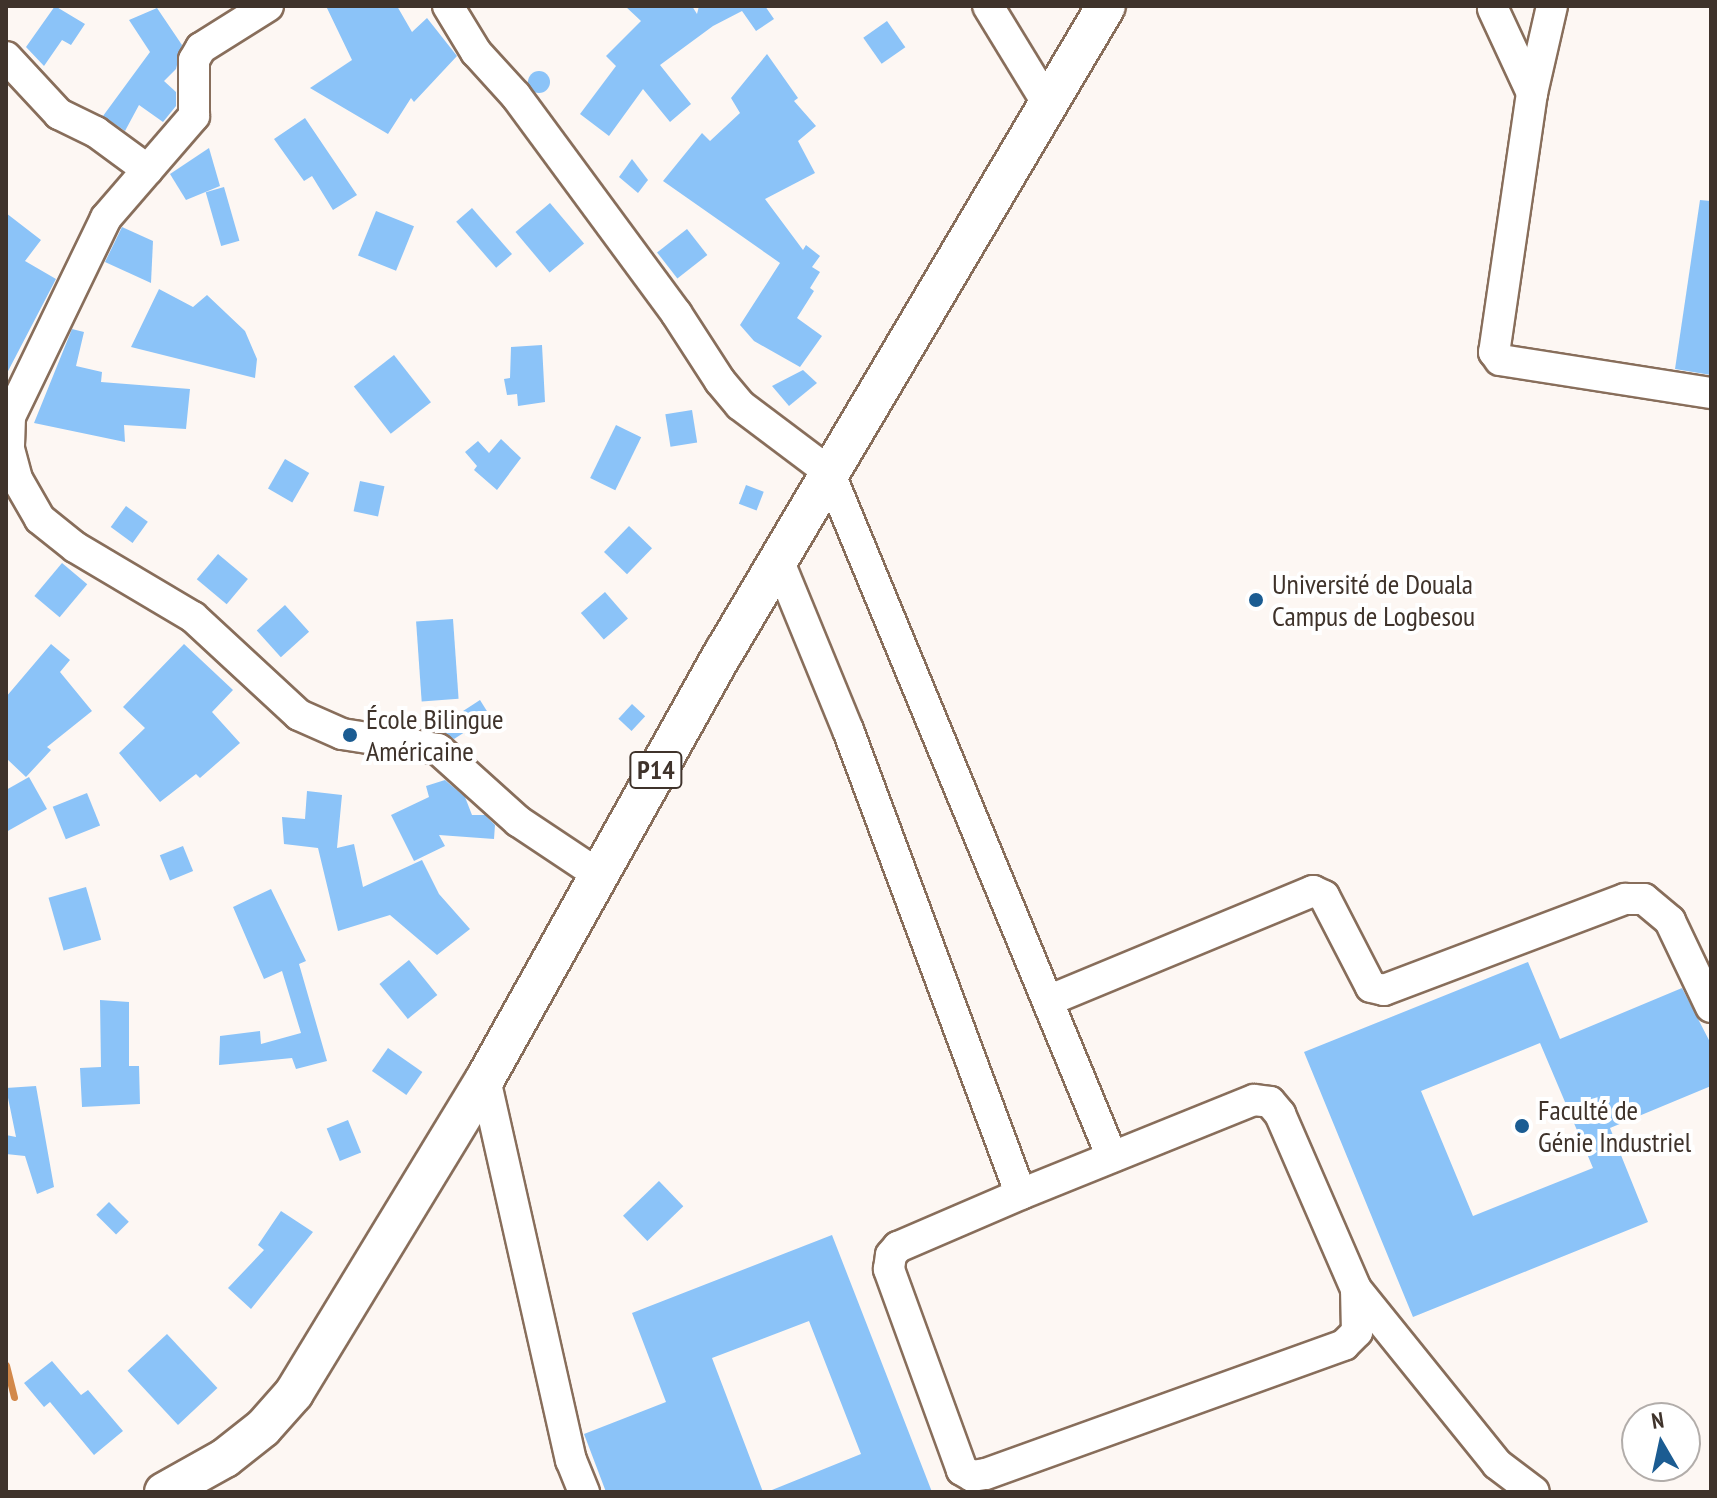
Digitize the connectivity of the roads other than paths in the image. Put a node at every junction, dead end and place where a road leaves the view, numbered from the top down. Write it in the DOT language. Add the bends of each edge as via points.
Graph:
graph roads {
  1 [pos="268,6"];
  2 [pos="448,6"];
  3 [pos="988,6"];
  4 [pos="1106,6"];
  5 [pos="1552,6"];
  6 [pos="1491,8"];
  7 [pos="1544,37"];
  8 [pos="6,57"];
  9 [pos="1532,93"];
  10 [pos="1046,101"];
  11 [pos="148,170"];
  12 [pos="1711,393"];
  13 [pos="829,472"];
  14 [pos="779,562"];
  15 [pos="596,873"];
  16 [pos="1050,1000"];
  17 [pos="1711,1007"];
  18 [pos="485,1079"];
  19 [pos="1112,1157"];
  20 [pos="1021,1194"];
  21 [pos="1356,1289"];
  22 [pos="164,1492"];
  23 [pos="584,1492"];
  24 [pos="1534,1492"];
  1 -- 11 [label="street" via="201,48 194,60 194,116"];
  2 -- 13 [label="street" via="476,52 516,96 720,381 769,429"];
  3 -- 10 [label="street"];
  4 -- 10 [label="main road, P14"];
  5 -- 7 [label="street"];
  6 -- 7 [label="street"];
  6 -- 9 [label="street"];
  7 -- 9 [label="street"];
  8 -- 11 [label="street" via="59,114 96,132"];
  9 -- 12 [label="street" via="1494,352 1500,360"];
  10 -- 13 [label="main road, P14"];
  11 -- 15 [label="street" via="106,218 20,389 10,417 9,449 27,500 40,519 75,547 193,617 299,715 342,734 438,749 542,840"];
  13 -- 14 [label="main road, P14"];
  13 -- 16 [label="street"];
  14 -- 15 [label="main road, P14"];
  14 -- 20 [label="street" via="848,730"];
  15 -- 18 [label="main road, P14"];
  16 -- 17 [label="street" via="1313,891 1324,896 1371,987 1384,990 1625,899 1644,899 1670,921"];
  16 -- 19 [label="street"];
  18 -- 22 [label="main road, P14" via="294,1393 263,1428 225,1458"];
  18 -- 23 [label="street" via="571,1460"];
  19 -- 20 [label="street"];
  19 -- 21 [label="street" via="1254,1100 1270,1102"];
  20 -- 21 [label="street" via="898,1247 891,1255 889,1269 962,1470 972,1476 1344,1345 1357,1332"];
  21 -- 24 [label="street" via="1497,1464"];
}
